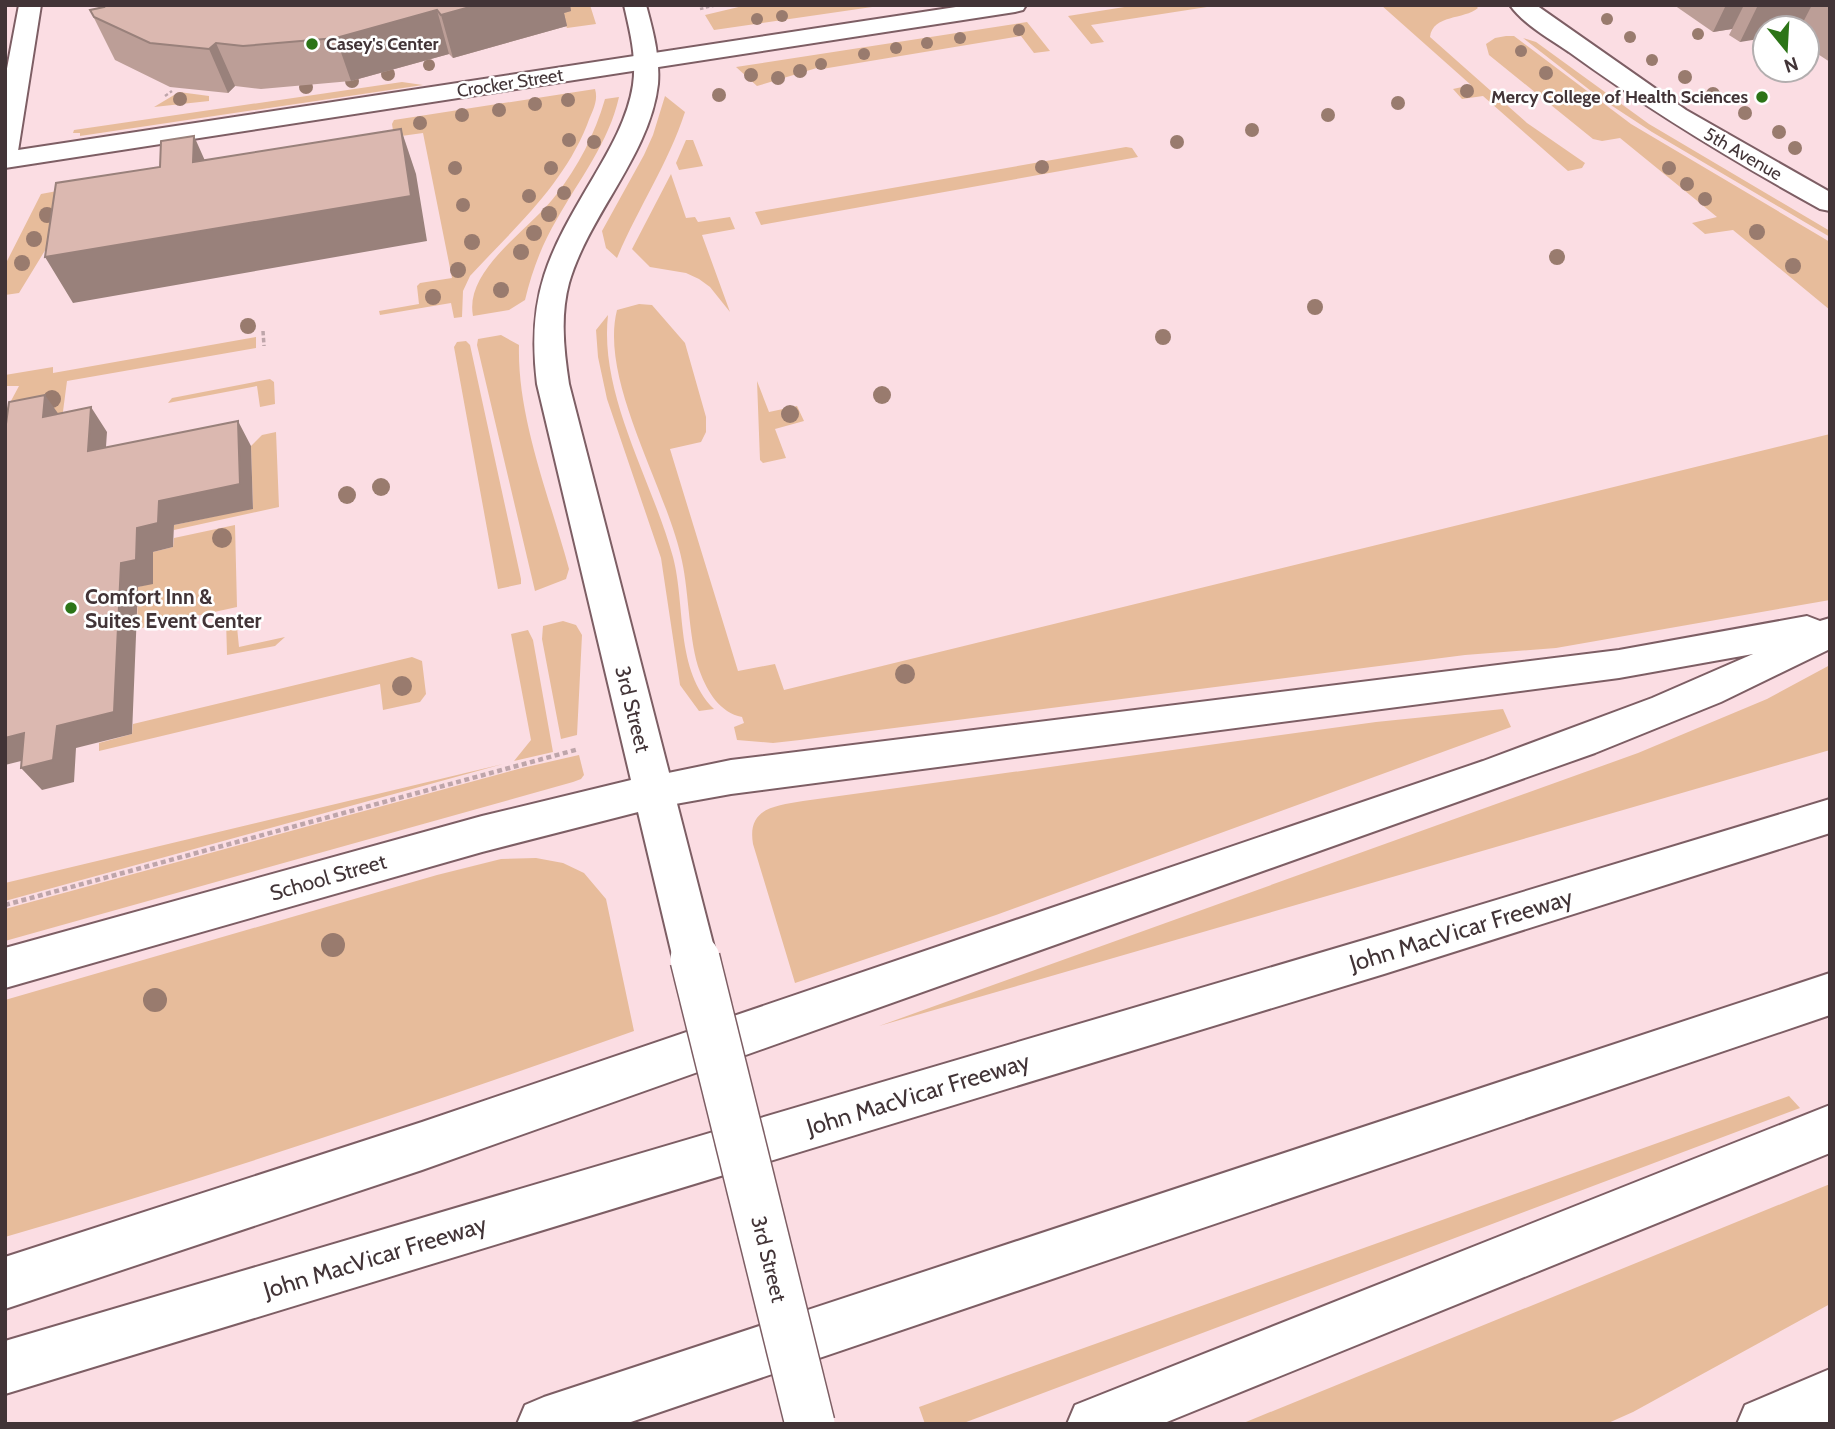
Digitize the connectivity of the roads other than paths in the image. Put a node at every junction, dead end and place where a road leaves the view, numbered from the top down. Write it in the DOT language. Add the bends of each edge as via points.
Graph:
graph roads {
  1 [pos="30,5"];
  2 [pos="635,5"];
  3 [pos="1015,5"];
  4 [pos="1521,5"];
  5 [pos="913,13"];
  6 [pos="646,62"];
  7 [pos="5,151"];
  8 [pos="5,160"];
  9 [pos="1830,203"];
  10 [pos="1830,626"];
  11 [pos="1830,632"];
  12 [pos="653,791"];
  13 [pos="1830,816"];
  14 [pos="5,968"];
  15 [pos="1830,995"];
  16 [pos="1830,1129"];
  17 [pos="5,1283"];
  18 [pos="5,1368"];
  19 [pos="1830,1396"];
  20 [pos="544,1424"];
  21 [pos="810,1424"];
  22 [pos="1094,1424"];
  23 [pos="1764,1424"];
  1 -- 7 [label="main road"];
  2 -- 6 [label="main road, 3rd Street" via="646,42"];
  3 -- 5 [label="main road, Crocker Street"];
  4 -- 9 [label="main road, 5th Avenue" via="1672,112"];
  5 -- 6 [label="main road, Crocker Street"];
  6 -- 8 [label="main road, Crocker Street"];
  6 -- 12 [label="main road, 3rd Street" via="641,99 625,147 581,220 561,265 548,330 553,384"];
  10 -- 12 [label="main road, School Street" via="1619,664 731,776"];
  11 -- 17 [label="main road" via="1740,677 1496,774 422,1146"];
  12 -- 14 [label="main road, School Street" via="482,834"];
  12 -- 21 [label="main road, 3rd Street, bridge"];
  13 -- 18 [label="main road, John MacVicar Freeway"];
  15 -- 20 [label="main road"];
  16 -- 22 [label="main road"];
  19 -- 23 [label="main road"];
}
